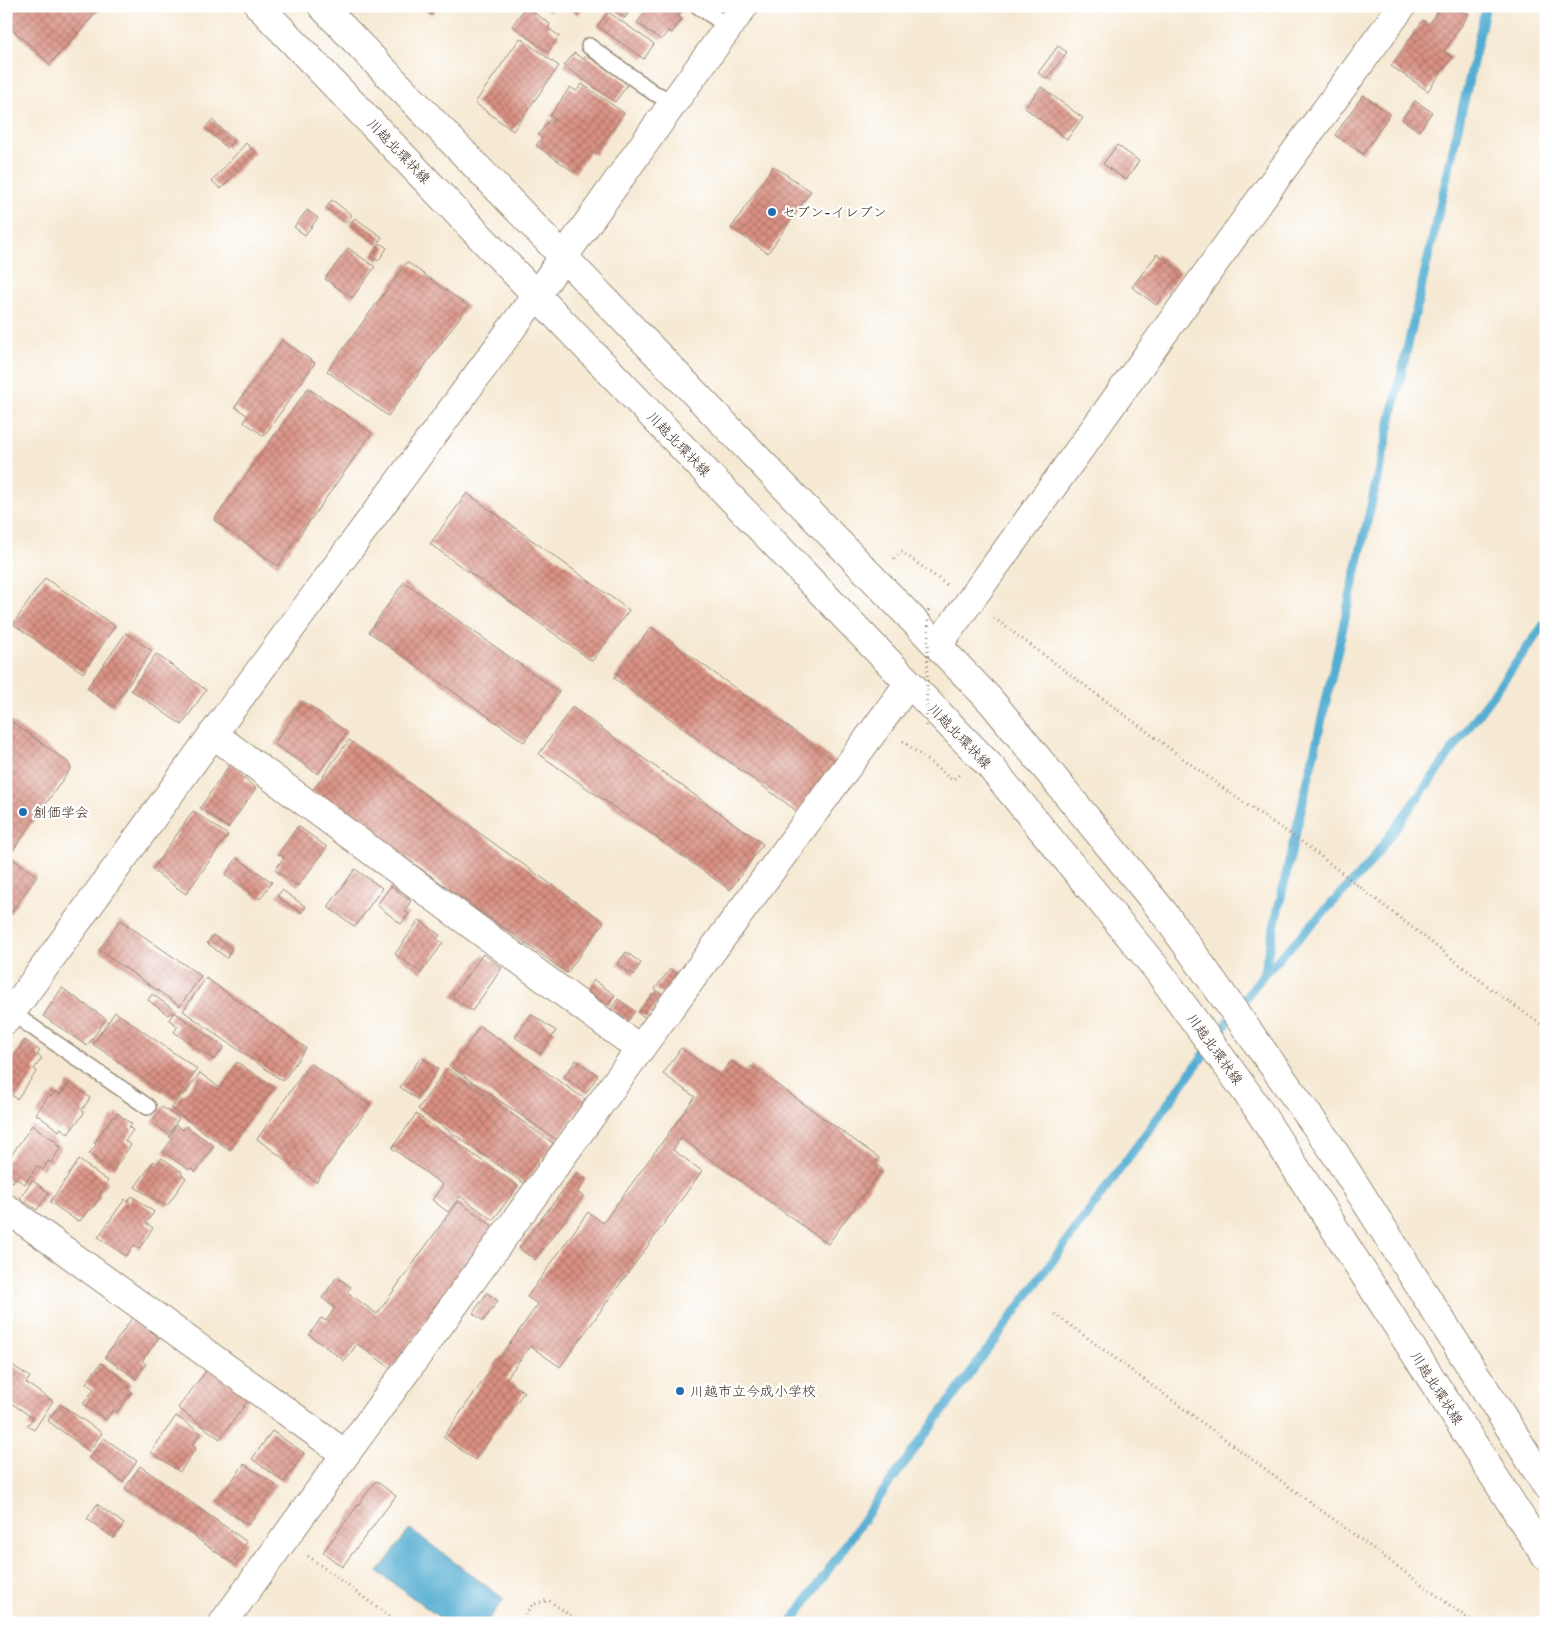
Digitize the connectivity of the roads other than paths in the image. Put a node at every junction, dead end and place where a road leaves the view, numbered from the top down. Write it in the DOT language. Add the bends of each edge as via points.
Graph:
graph roads {
  1 [pos="260,6"];
  2 [pos="322,6"];
  3 [pos="698,6"];
  4 [pos="1402,6"];
  5 [pos="737,17"];
  6 [pos="589,46"];
  7 [pos="674,102"];
  8 [pos="564,256"];
  9 [pos="537,294"];
  10 [pos="938,645"];
  11 [pos="909,683"];
  12 [pos="213,734"];
  13 [pos="9,1016"];
  14 [pos="640,1049"];
  15 [pos="148,1107"];
  16 [pos="6,1208"];
  17 [pos="345,1454"];
  18 [pos="1546,1485"];
  19 [pos="1546,1558"];
  20 [pos="223,1623"];
  1 -- 9 [label="street, 川越北環状線"];
  2 -- 8 [label="street"];
  3 -- 5 [label="lane"];
  4 -- 10 [label="street" via="958,593"];
  5 -- 7 [label="street"];
  6 -- 7 [label="lane" via="654,94"];
  7 -- 8 [label="street"];
  8 -- 9 [label="street"];
  8 -- 10 [label="street"];
  9 -- 11 [label="street, 川越北環状線"];
  9 -- 12 [label="street"];
  10 -- 18 [label="street" via="991,701 1164,914 1331,1147"];
  11 -- 14 [label="street"];
  11 -- 19 [label="street, 川越北環状線" via="990,765 1156,968 1241,1084"];
  12 -- 13 [label="street"];
  12 -- 14 [label="street"];
  13 -- 15 [label="lane"];
  14 -- 17 [label="street"];
  16 -- 17 [label="street"];
  17 -- 20 [label="street"];
}
